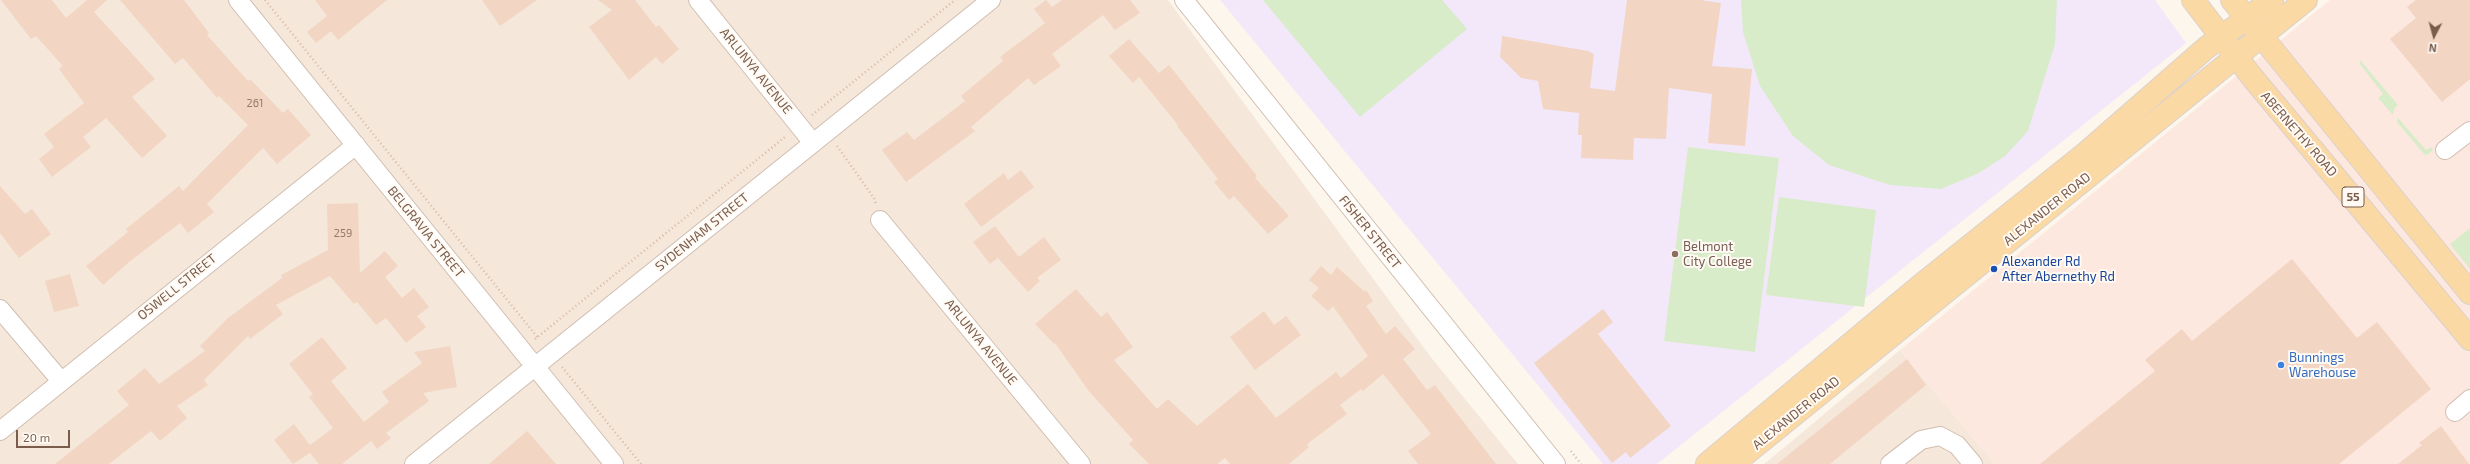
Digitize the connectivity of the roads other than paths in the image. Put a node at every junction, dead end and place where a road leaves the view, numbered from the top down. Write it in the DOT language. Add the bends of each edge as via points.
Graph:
graph roads {
  1 [pos="238,0"];
  2 [pos="698,0"];
  3 [pos="991,0"];
  4 [pos="1184,0"];
  5 [pos="2193,0"];
  6 [pos="2232,0"];
  7 [pos="2272,0"];
  8 [pos="2306,0"];
  9 [pos="2247,19"];
  10 [pos="2221,37"];
  11 [pos="2260,37"];
  12 [pos="2235,57"];
  13 [pos="2470,131"];
  14 [pos="820,137"];
  15 [pos="356,145"];
  16 [pos="2445,150"];
  17 [pos="880,220"];
  18 [pos="2470,293"];
  19 [pos="0,309"];
  20 [pos="2470,339"];
  21 [pos="535,366"];
  22 [pos="60,381"];
  23 [pos="2470,399"];
  24 [pos="2455,412"];
  25 [pos="0,431"];
  26 [pos="414,464"];
  27 [pos="614,464"];
  28 [pos="1081,464"];
  29 [pos="1556,464"];
  30 [pos="1707,464"];
  31 [pos="1733,464"];
  32 [pos="1890,464"];
  33 [pos="1973,464"];
  1 -- 15 [label="street, BELGRAVIA STREET"];
  2 -- 14 [label="street, ARLUNYA AVENUE"];
  3 -- 14 [label="street, SYDENHAM STREET"];
  4 -- 29 [label="street, FISHER STREET"];
  5 -- 10 [label="main road, ABERNETHY ROAD / 55"];
  6 -- 9 [label="main road, 55"];
  7 -- 9 [label="main road, ALEXANDER ROAD"];
  8 -- 11 [label="main road, ALEXANDER ROAD"];
  9 -- 10 [label="main road, ALEXANDER ROAD"];
  9 -- 11 [label="main road, 55"];
  10 -- 12 [label="main road, ABERNETHY ROAD / 55"];
  10 -- 30 [label="main road, ALEXANDER ROAD" via="2087,152 1920,286"];
  11 -- 12 [label="main road, ALEXANDER ROAD"];
  11 -- 18 [label="main road, 55"];
  12 -- 20 [label="main road, ABERNETHY ROAD / 55"];
  12 -- 31 [label="main road, ALEXANDER ROAD"];
  13 -- 16 [label="street"];
  14 -- 21 [label="street, SYDENHAM STREET"];
  15 -- 21 [label="street, BELGRAVIA STREET"];
  15 -- 22 [label="street, OSWELL STREET"];
  17 -- 28 [label="street, ARLUNYA AVENUE"];
  19 -- 22 [label="street"];
  21 -- 26 [label="street, SYDENHAM STREET"];
  21 -- 27 [label="street, BELGRAVIA STREET"];
  22 -- 25 [label="street, OSWELL STREET"];
  23 -- 24 [label="street"];
  32 -- 33 [label="street" via="1922,440 1940,436 1957,445"];
}
